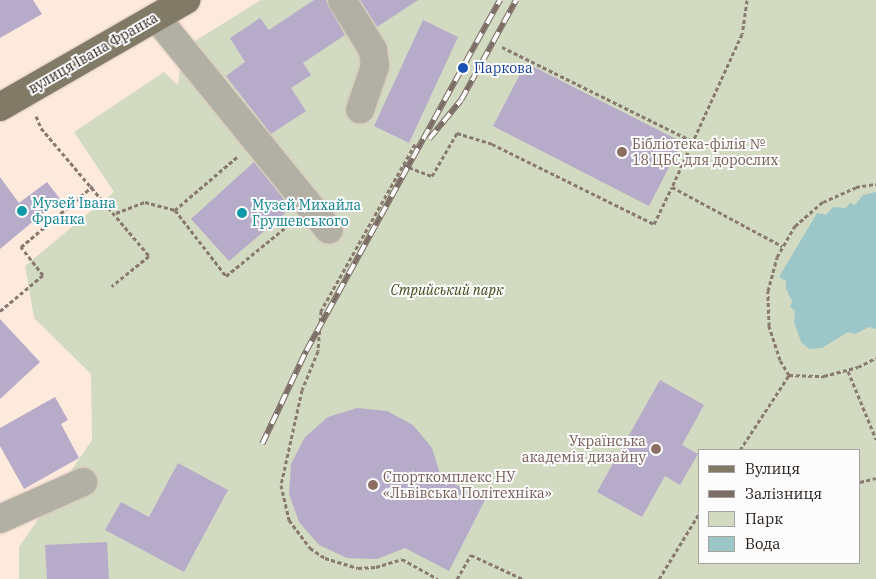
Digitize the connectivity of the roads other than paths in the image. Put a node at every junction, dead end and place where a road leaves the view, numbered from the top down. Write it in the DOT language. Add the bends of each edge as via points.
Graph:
graph roads {
  1 [pos="186,0"];
  2 [pos="342,0"];
  3 [pos="156,17"];
  4 [pos="0,107"];
  5 [pos="360,110"];
  6 [pos="329,230"];
  7 [pos="83,482"];
  8 [pos="0,520"];
  1 -- 3 [label="main road, вулиця Івана Франка"];
  2 -- 5 [label="lane" via="373,50 375,66"];
  3 -- 4 [label="main road, вулиця Івана Франка"];
  3 -- 6 [label="lane"];
  7 -- 8 [label="lane"];
}
